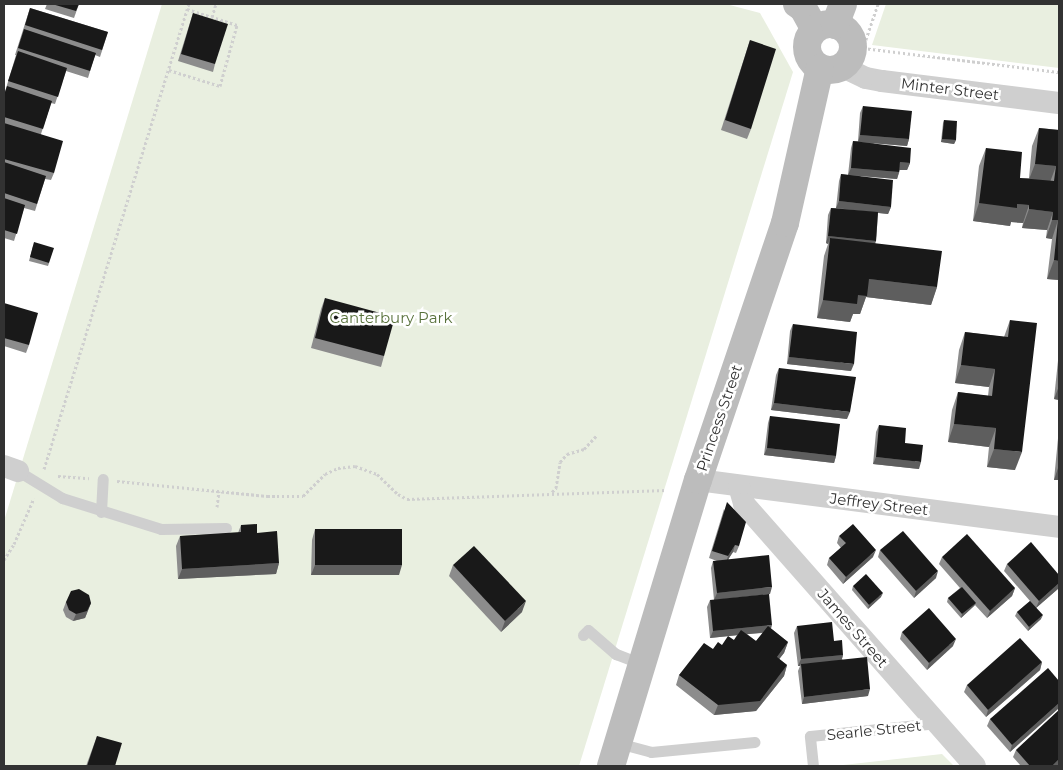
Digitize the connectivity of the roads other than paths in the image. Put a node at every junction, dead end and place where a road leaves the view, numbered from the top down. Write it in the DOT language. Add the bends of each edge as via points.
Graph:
graph roads {
  1 [pos="797,4"];
  2 [pos="831,19"];
  3 [pos="832,68"];
  4 [pos="1059,103"];
  5 [pos="11,469"];
  6 [pos="103,479"];
  7 [pos="698,480"];
  8 [pos="739,486"];
  9 [pos="102,512"];
  10 [pos="1059,527"];
  11 [pos="226,528"];
  12 [pos="583,635"];
  13 [pos="642,664"];
  14 [pos="937,723"];
  15 [pos="755,742"];
  16 [pos="615,755"];
  17 [pos="813,766"];
  18 [pos="975,766"];
  1 -- 2 [label="street"];
  2 -- 3 [label="street" via="850,34 854,47 852,55"];
  2 -- 3 [label="street" via="807,49 809,57"];
  3 -- 4 [label="street, Minter Street" via="882,81"];
  3 -- 7 [label="street, Princess Street" via="785,223"];
  5 -- 9 [label="lane" via="41,479 62,498"];
  6 -- 9 [label="lane"];
  7 -- 8 [label="street, Jeffrey Street"];
  7 -- 13 [label="street, Princess Street"];
  8 -- 10 [label="street, Jeffrey Street"];
  8 -- 14 [label="street, James Street" via="744,504"];
  9 -- 11 [label="lane" via="161,529"];
  12 -- 13 [label="lane" via="588,630 616,654"];
  13 -- 16 [label="street, Princess Street"];
  14 -- 17 [label="lane, Searle Street" via="810,736"];
  14 -- 18 [label="street, James Street"];
  15 -- 16 [label="lane"];
}
